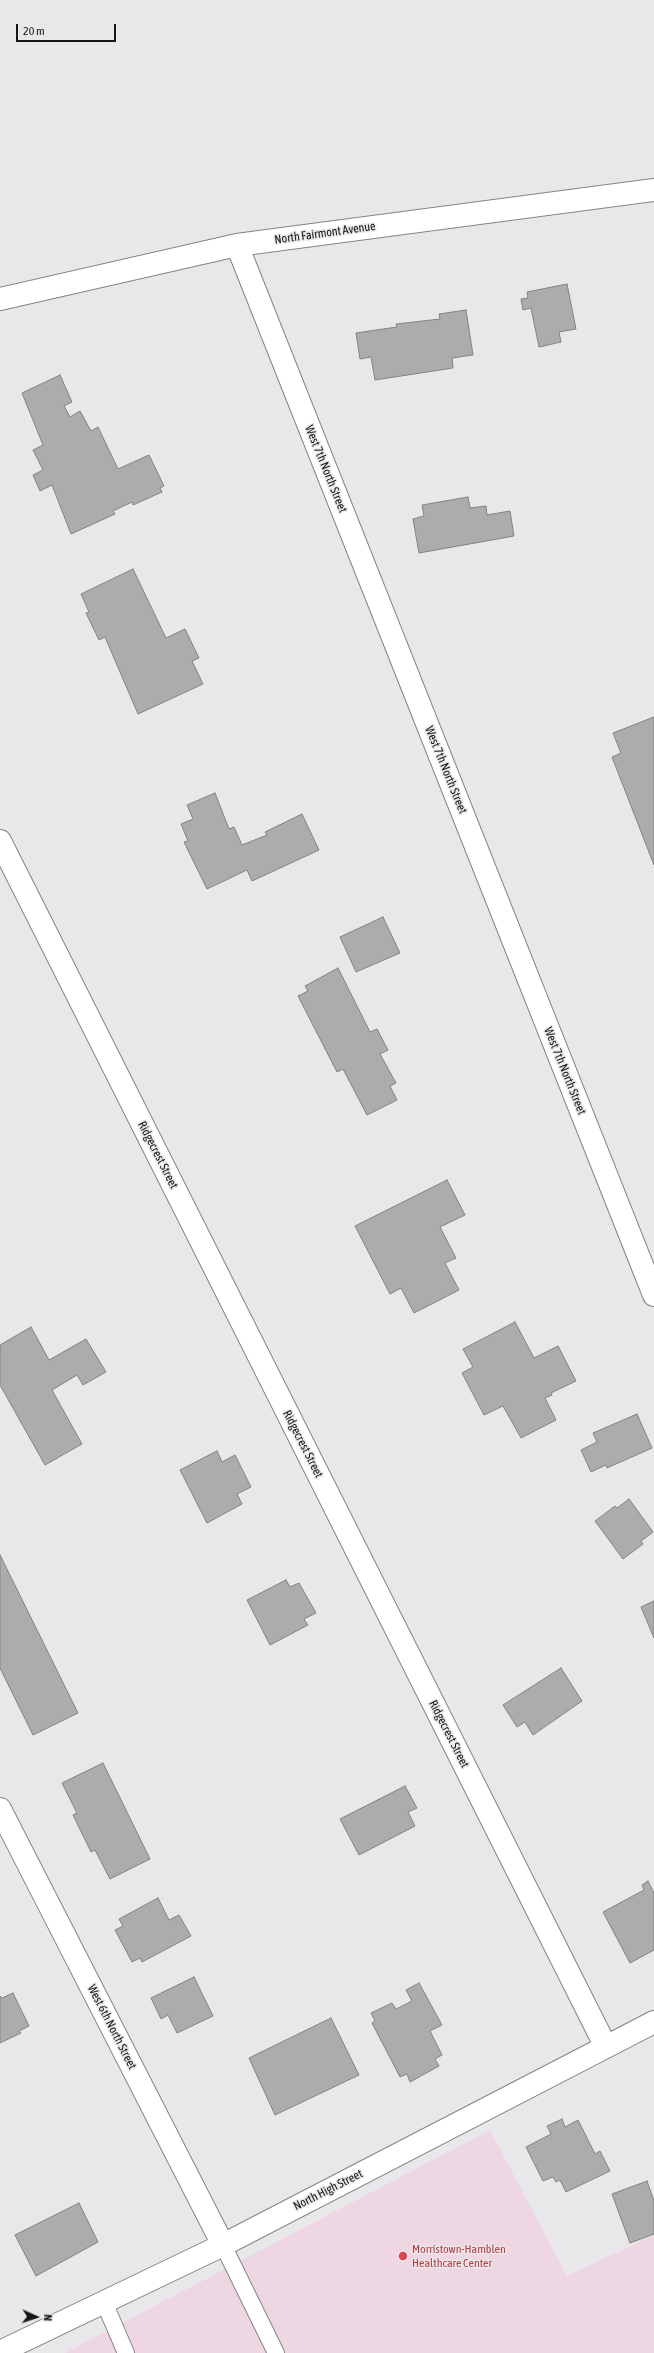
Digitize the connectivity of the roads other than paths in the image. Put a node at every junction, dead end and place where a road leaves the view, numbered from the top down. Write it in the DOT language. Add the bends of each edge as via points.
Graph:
graph roads {
  1 [pos="654,190"];
  2 [pos="237,245"];
  3 [pos="0,299"];
  4 [pos="0,841"];
  5 [pos="654,1295"];
  6 [pos="0,1809"];
  7 [pos="654,2022"];
  8 [pos="606,2047"];
  9 [pos="223,2245"];
  10 [pos="104,2302"];
  11 [pos="0,2352"];
  12 [pos="126,2353"];
  13 [pos="276,2353"];
  1 -- 2 [label="street, North Fairmont Avenue"];
  2 -- 3 [label="street, North Fairmont Avenue"];
  2 -- 5 [label="street, West 7th North Street"];
  4 -- 8 [label="street, Ridgecrest Street"];
  6 -- 9 [label="street, West 6th North Street"];
  7 -- 8 [label="street, North High Street"];
  8 -- 9 [label="street, North High Street"];
  9 -- 10 [label="street, North High Street"];
  9 -- 13 [label="lane"];
  10 -- 11 [label="street, North High Street"];
  10 -- 12 [label="lane"];
}
